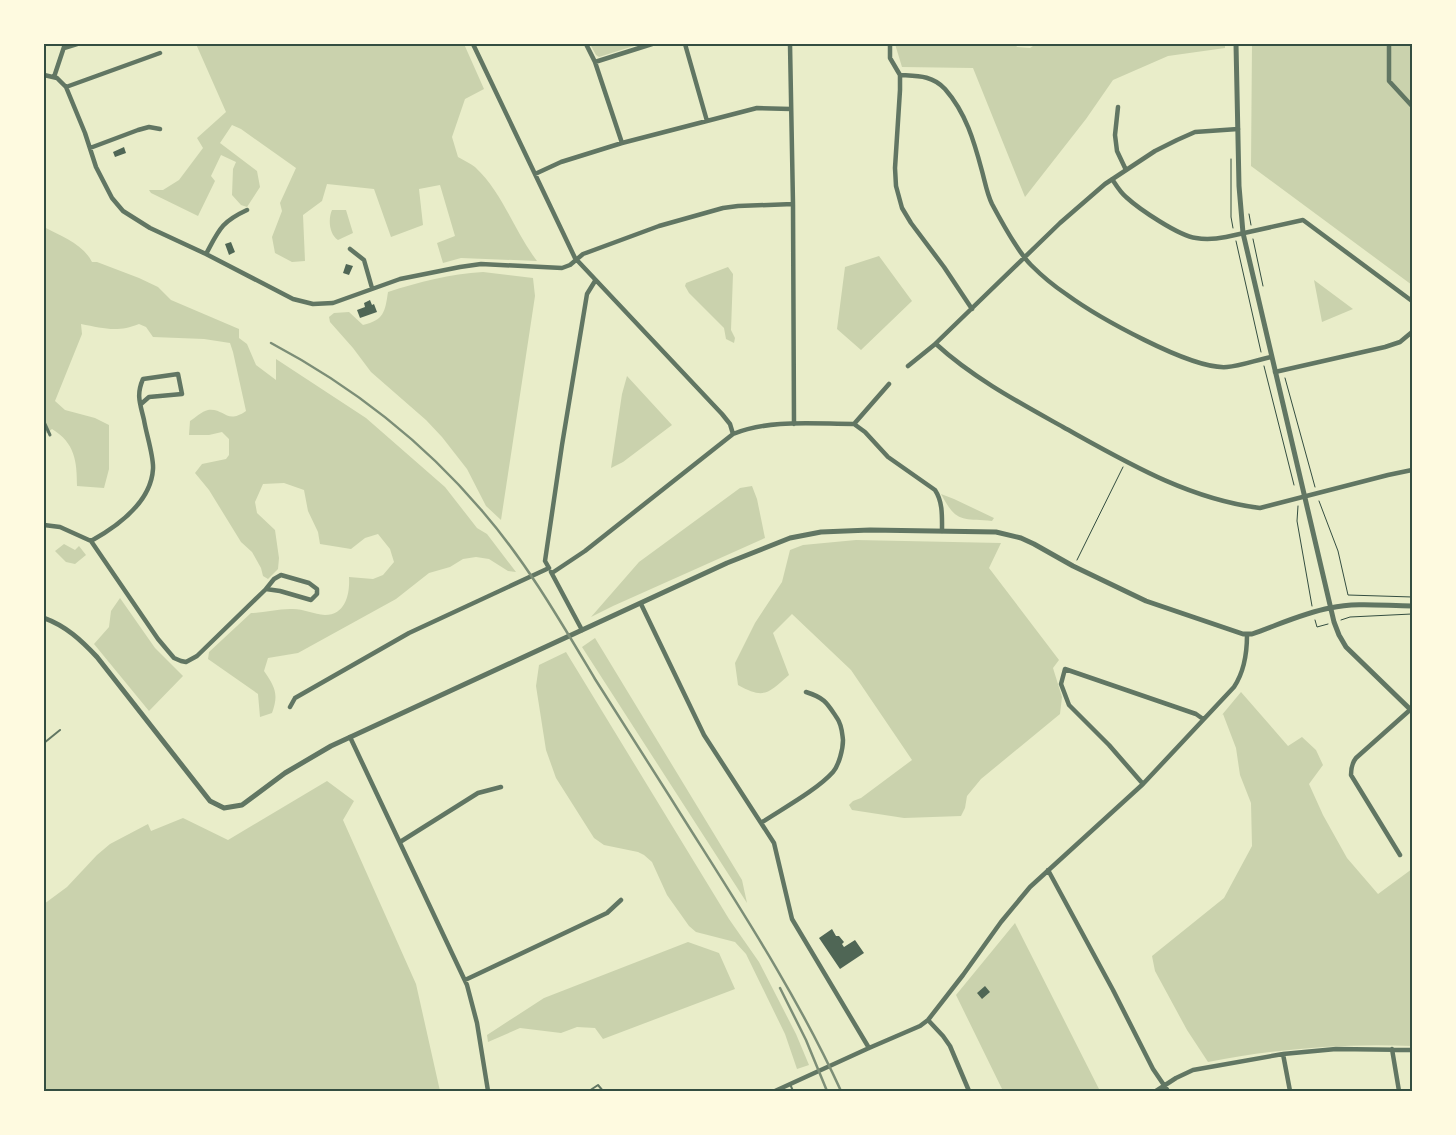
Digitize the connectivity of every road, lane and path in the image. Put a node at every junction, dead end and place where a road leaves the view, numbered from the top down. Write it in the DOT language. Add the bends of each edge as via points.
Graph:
graph roads {
  1 [pos="77,44"];
  2 [pos="473,44"];
  3 [pos="586,44"];
  4 [pos="652,44"];
  5 [pos="686,44"];
  6 [pos="790,44"];
  7 [pos="890,44"];
  8 [pos="1236,44"];
  9 [pos="1389,44"];
  10 [pos="64,46"];
  11 [pos="160,53"];
  12 [pos="595,62"];
  13 [pos="44,75"];
  14 [pos="900,75"];
  15 [pos="54,76"];
  16 [pos="66,88"];
  17 [pos="1412,106"];
  18 [pos="1118,108"];
  19 [pos="791,109"];
  20 [pos="707,121"];
  21 [pos="160,129"];
  22 [pos="1238,129"];
  23 [pos="622,143"];
  24 [pos="90,148"];
  25 [pos="1126,170"];
  26 [pos="535,174"];
  27 [pos="1112,179"];
  28 [pos="793,204"];
  29 [pos="1248,207"];
  30 [pos="246,210"];
  31 [pos="1252,232"];
  32 [pos="1244,233"];
  33 [pos="350,249"];
  34 [pos="206,254"];
  35 [pos="1025,257"];
  36 [pos="576,260"];
  37 [pos="595,281"];
  38 [pos="372,288"];
  39 [pos="1264,289"];
  40 [pos="1412,301"];
  41 [pos="972,309"];
  42 [pos="1412,332"];
  43 [pos="936,344"];
  44 [pos="1271,357"];
  45 [pos="908,366"];
  46 [pos="1283,370"];
  47 [pos="1275,372"];
  48 [pos="889,384"];
  49 [pos="141,404"];
  50 [pos="44,422"];
  51 [pos="794,424"];
  52 [pos="854,424"];
  53 [pos="733,434"];
  54 [pos="50,435"];
  55 [pos="1126,462"];
  56 [pos="1412,470"];
  57 [pos="1316,493"];
  58 [pos="1306,496"];
  59 [pos="44,525"];
  60 [pos="942,530"];
  61 [pos="91,541"];
  62 [pos="1077,560"];
  63 [pos="550,571"];
  64 [pos="266,589"];
  65 [pos="1412,597"];
  66 [pos="641,604"];
  67 [pos="1412,606"];
  68 [pos="1330,608"];
  69 [pos="1412,614"];
  70 [pos="1350,617"];
  71 [pos="44,618"];
  72 [pos="582,630"];
  73 [pos="1247,635"];
  74 [pos="806,692"];
  75 [pos="290,707"];
  76 [pos="1412,710"];
  77 [pos="1203,719"];
  78 [pos="60,730"];
  79 [pos="350,737"];
  80 [pos="44,743"];
  81 [pos="1143,784"];
  82 [pos="501,788"];
  83 [pos="761,823"];
  84 [pos="400,842"];
  85 [pos="1400,855"];
  86 [pos="1048,870"];
  87 [pos="621,900"];
  88 [pos="465,980"];
  89 [pos="928,1020"];
  90 [pos="869,1048"];
  91 [pos="1392,1049"];
  92 [pos="1412,1050"];
  93 [pos="1283,1054"];
  94 [pos="790,1084"];
  95 [pos="784,1089"];
  96 [pos="1167,1089"];
  97 [pos="488,1091"];
  98 [pos="588,1091"];
  99 [pos="603,1091"];
  100 [pos="775,1091"];
  101 [pos="794,1091"];
  102 [pos="969,1091"];
  103 [pos="1156,1091"];
  104 [pos="1290,1091"];
  105 [pos="1399,1091"];
  1 -- 10 [label="street"];
  2 -- 26 [label="street"];
  3 -- 12 [label="street"];
  4 -- 12 [label="street"];
  5 -- 20 [label="street"];
  6 -- 19 [label="street"];
  7 -- 14 [label="street" via="890,58"];
  8 -- 22 [label="street"];
  9 -- 17 [label="street" via="1389,81"];
  10 -- 15 [label="street"];
  11 -- 16 [label="street"];
  12 -- 23 [label="street"];
  13 -- 15 [label="street"];
  14 -- 35 [label="street" via="934,80 954,101 973,136 991,202"];
  14 -- 41 [label="street" via="895,168 902,208"];
  15 -- 16 [label="street"];
  16 -- 24 [label="street"];
  18 -- 25 [label="street" via="1117,151"];
  19 -- 20 [label="street" via="757,108"];
  19 -- 28 [label="street"];
  20 -- 23 [label="street"];
  21 -- 24 [label="street" via="149,127"];
  22 -- 25 [label="street" via="1195,132 1155,151"];
  22 -- 32 [label="street"];
  23 -- 26 [label="street" via="561,162"];
  24 -- 34 [label="street" via="104,184 123,211 150,228"];
  25 -- 27 [label="street"];
  26 -- 36 [label="street"];
  27 -- 32 [label="street" via="1125,196 1143,210 1194,238 1215,239"];
  27 -- 35 [label="street" via="1083,201"];
  28 -- 36 [label="street" via="723,208 659,226 583,254"];
  28 -- 51 [label="street"];
  29 -- 31 [label="path"];
  30 -- 34 [label="street" via="220,227"];
  31 -- 32 [label="street"];
  31 -- 39 [label="path"];
  31 -- 40 [label="street" via="1303,220"];
  32 -- 44 [label="street"];
  33 -- 38 [label="street" via="364,260"];
  34 -- 38 [label="street" via="293,298 313,304 333,303"];
  35 -- 41 [label="street"];
  35 -- 44 [label="street" via="1064,294 1173,354 1226,368"];
  36 -- 37 [label="street"];
  36 -- 38 [label="street" via="556,268 481,264 400,279"];
  37 -- 53 [label="street" via="722,414"];
  37 -- 63 [label="street" via="587,294 562,445 545,561"];
  41 -- 43 [label="street"];
  42 -- 46 [label="street" via="1400,342 1385,347"];
  43 -- 45 [label="street"];
  43 -- 55 [label="street" via="957,363"];
  44 -- 47 [label="street"];
  46 -- 47 [label="street"];
  46 -- 57 [label="path"];
  47 -- 58 [label="street"];
  48 -- 52 [label="street"];
  49 -- 49 [label="street" via="138,391 143,379 178,374 182,394 149,398"];
  49 -- 61 [label="street" via="153,468 148,491 132,511 105,534"];
  50 -- 54 [label="street"];
  51 -- 52 [label="street"];
  51 -- 53 [label="street" via="764,425"];
  52 -- 60 [label="street" via="888,457 935,490 940,504"];
  53 -- 63 [label="street" via="585,551"];
  55 -- 58 [label="street" via="1182,488 1240,505 1260,508"];
  55 -- 62 [label="path"];
  56 -- 57 [label="street"];
  57 -- 58 [label="street"];
  57 -- 65 [label="path" via="1338,551 1348,595"];
  58 -- 68 [label="street"];
  59 -- 61 [label="street" via="60,527"];
  60 -- 66 [label="street" via="805,534 727,563"];
  60 -- 73 [label="street" via="986,531 1021,538 1146,601"];
  61 -- 64 [label="street" via="158,639 181,662 197,656"];
  63 -- 72 [label="street"];
  63 -- 75 [label="street" via="409,633 295,698"];
  64 -- 64 [label="street" via="311,600 317,589 309,583 280,575"];
  66 -- 72 [label="street"];
  66 -- 83 [label="street" via="704,735"];
  67 -- 68 [label="street"];
  68 -- 73 [label="street"];
  68 -- 76 [label="street" via="1346,647"];
  69 -- 70 [label="path"];
  71 -- 79 [label="street" via="80,638 210,801 224,808 242,806 285,773"];
  72 -- 79 [label="street"];
  73 -- 77 [label="street" via="1241,676 1234,688"];
  74 -- 83 [label="street" via="823,698 839,721 843,746 837,765 820,784"];
  76 -- 85 [label="street" via="1356,758 1351,770"];
  77 -- 81 [label="street"];
  77 -- 81 [label="street" via="1065,670 1061,684 1069,704"];
  78 -- 80 [label="lane"];
  79 -- 84 [label="street"];
  81 -- 86 [label="street"];
  82 -- 84 [label="street" via="478,793"];
  83 -- 90 [label="street" via="774,843 792,919"];
  84 -- 88 [label="street"];
  86 -- 89 [label="street" via="1001,922"];
  86 -- 96 [label="street"];
  87 -- 88 [label="street" via="607,913"];
  88 -- 97 [label="street" via="477,1023"];
  89 -- 90 [label="street"];
  89 -- 102 [label="street" via="950,1046"];
  90 -- 94 [label="street"];
  91 -- 92 [label="street"];
  91 -- 93 [label="street" via="1336,1049"];
  91 -- 105 [label="street"];
  93 -- 96 [label="street" via="1193,1070 1176,1078"];
  93 -- 104 [label="street"];
  94 -- 95 [label="street"];
  94 -- 101 [label="lane"];
  95 -- 100 [label="street"];
  96 -- 103 [label="street"];
  98 -- 99 [label="lane" via="598,1085"];
}
